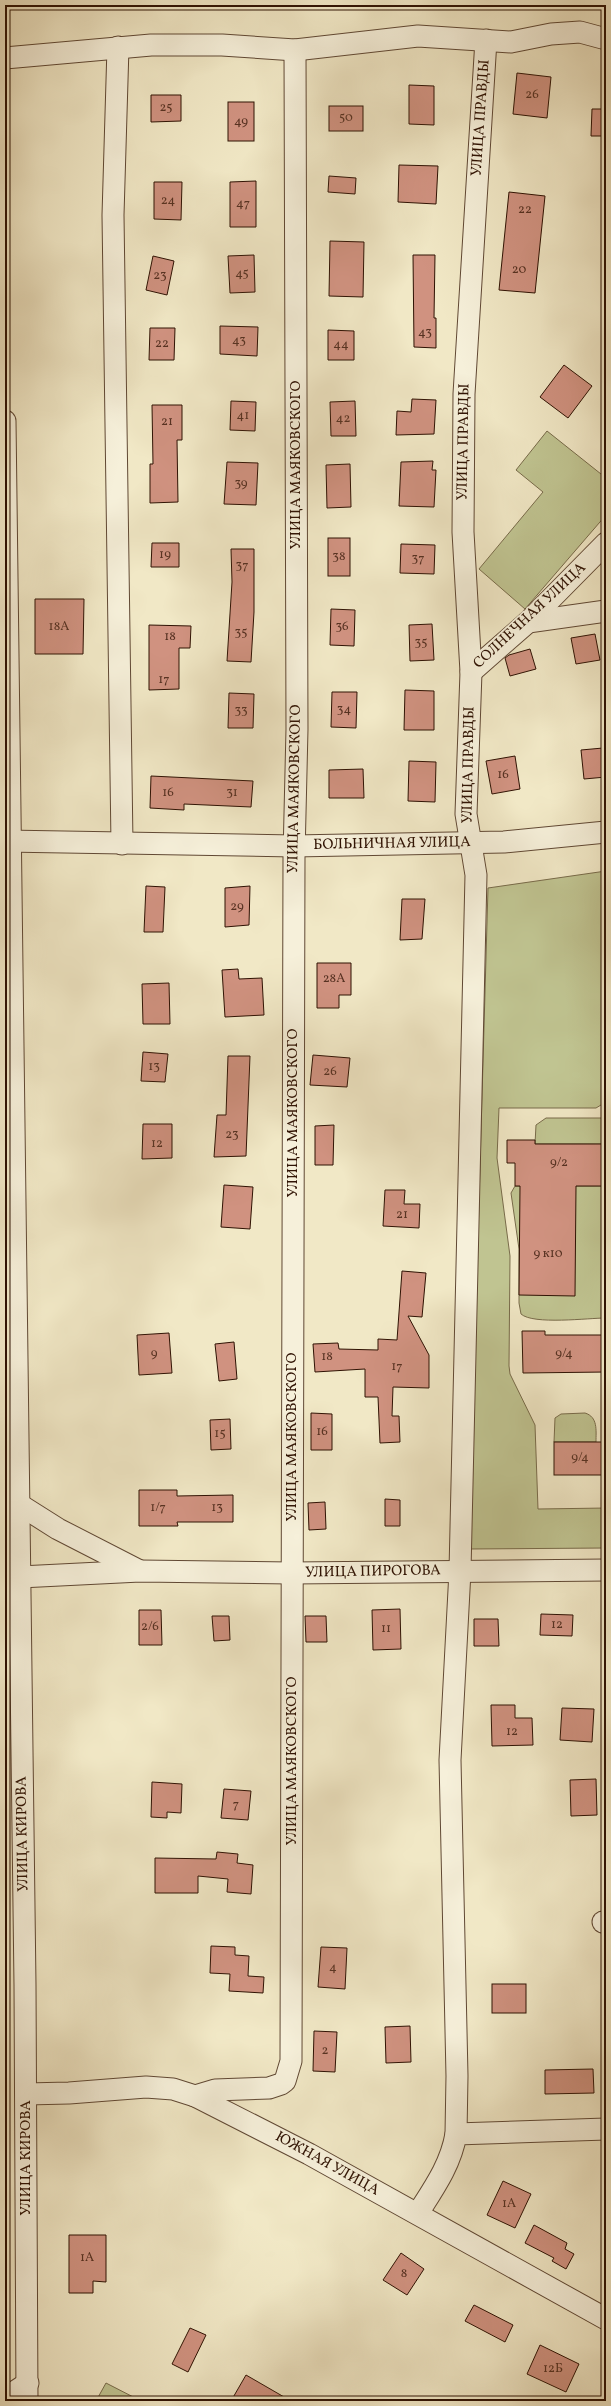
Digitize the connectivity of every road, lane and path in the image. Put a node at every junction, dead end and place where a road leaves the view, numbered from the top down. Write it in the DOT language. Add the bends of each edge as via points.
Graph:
graph roads {
  1 [pos="606,39"];
  2 [pos="486,40"];
  3 [pos="118,47"];
  4 [pos="295,50"];
  5 [pos="5,58"];
  6 [pos="5,421"];
  7 [pos="606,543"];
  8 [pos="606,612"];
  9 [pos="528,622"];
  10 [pos="471,672"];
  11 [pos="606,832"];
  12 [pos="7,841"];
  13 [pos="472,842"];
  14 [pos="122,844"];
  15 [pos="294,846"];
  16 [pos="20,1505"];
  17 [pos="606,1570"];
  18 [pos="140,1571"];
  19 [pos="460,1571"];
  20 [pos="291,1573"];
  21 [pos="20,1577"];
  22 [pos="26,2094"];
  23 [pos="195,2096"];
  24 [pos="606,2128"];
  25 [pos="456,2134"];
  26 [pos="418,2213"];
  27 [pos="606,2319"];
  28 [pos="27,2392"];
  29 [pos="5,2398"];
  1 -- 2 [label="street" via="580,32 551,34 511,42"];
  2 -- 4 [label="street" via="418,36"];
  2 -- 10 [label="street, УЛИЦА ПРАВДЫ" via="464,394 463,532"];
  3 -- 4 [label="street" via="201,44"];
  3 -- 5 [label="street"];
  3 -- 14 [label="street" via="113,215"];
  4 -- 15 [label="street, УЛИЦА МАЯКОВСКОГО" via="297,729"];
  6 -- 12 [label="street, УЛИЦА КИРОВА"];
  7 -- 9 [label="street, СОЛНЕЧНАЯ УЛИЦА"];
  8 -- 9 [label="street"];
  9 -- 10 [label="street, СОЛНЕЧНАЯ УЛИЦА"];
  10 -- 13 [label="street, УЛИЦА ПРАВДЫ" via="466,814"];
  11 -- 13 [label="street, БОЛЬНИЧНАЯ УЛИЦА" via="534,840"];
  12 -- 14 [label="street, БОЛЬНИЧНАЯ УЛИЦА"];
  12 -- 16 [label="street, УЛИЦА КИРОВА" via="15,1082"];
  13 -- 15 [label="street, БОЛЬНИЧНАЯ УЛИЦА"];
  13 -- 19 [label="street, УЛИЦА ПРАВДЫ" via="476,882"];
  14 -- 15 [label="street, БОЛЬНИЧНАЯ УЛИЦА"];
  15 -- 20 [label="street, УЛИЦА МАЯКОВСКОГО"];
  16 -- 18 [label="street, УЛИЦА ПИРОГОВА" via="58,1529"];
  16 -- 21 [label="street, УЛИЦА КИРОВА"];
  17 -- 19 [label="street, УЛИЦА ПИРОГОВА"];
  18 -- 20 [label="street, УЛИЦА ПИРОГОВА"];
  18 -- 21 [label="street, УЛИЦА ПИРОГОВА"];
  19 -- 20 [label="street, УЛИЦА ПИРОГОВА"];
  19 -- 25 [label="street, УЛИЦА ПРАВДЫ" via="450,1760"];
  20 -- 23 [label="street, УЛИЦА МАЯКОВСКОГО" via="290,2069 285,2081 276,2086 215,2090"];
  21 -- 22 [label="street, УЛИЦА КИРОВА"];
  22 -- 23 [label="street, ЮЖНАЯ УЛИЦА" via="146,2086 173,2089"];
  22 -- 28 [label="street, УЛИЦА КИРОВА"];
  23 -- 26 [label="street, ЮЖНАЯ УЛИЦА" via="262,2128"];
  24 -- 25 [label="street"];
  25 -- 26 [label="street, УЛИЦА ПРАВДЫ" via="447,2164"];
  26 -- 27 [label="street, ЮЖНАЯ УЛИЦА"];
  28 -- 29 [label="street, УЛИЦА КИРОВА"];
}
